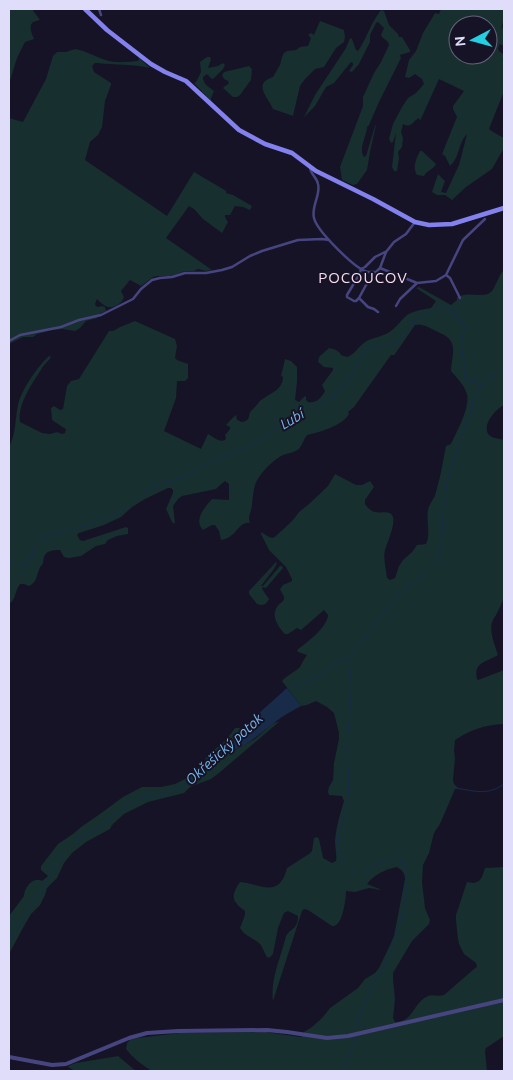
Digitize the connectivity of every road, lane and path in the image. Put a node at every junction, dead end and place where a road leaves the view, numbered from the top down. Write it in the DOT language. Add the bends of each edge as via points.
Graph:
graph roads {
  1 [pos="85,9"];
  2 [pos="99,9"];
  3 [pos="101,15"];
  4 [pos="310,167"];
  5 [pos="504,208"];
  6 [pos="485,220"];
  7 [pos="415,222"];
  8 [pos="329,240"];
  9 [pos="386,252"];
  10 [pos="380,268"];
  11 [pos="361,269"];
  12 [pos="376,272"];
  13 [pos="446,275"];
  14 [pos="417,283"];
  15 [pos="359,298"];
  16 [pos="460,298"];
  17 [pos="396,306"];
  18 [pos="378,312"];
  19 [pos="9,341"];
  20 [pos="504,1000"];
  21 [pos="9,1057"];
  1 -- 4 [label="main road" via="151,64 186,81 240,130 265,144 292,153"];
  2 -- 3 [label="street"];
  4 -- 7 [label="main road"];
  4 -- 8 [label="street" via="318,186 314,219"];
  5 -- 7 [label="main road" via="452,224"];
  6 -- 13 [label="street" via="463,240"];
  7 -- 9 [label="street"];
  8 -- 11 [label="street"];
  8 -- 19 [label="street" via="298,240 262,251 222,270 152,280 133,299 101,315 20,335"];
  9 -- 10 [label="street"];
  9 -- 11 [label="street"];
  10 -- 12 [label="street"];
  10 -- 14 [label="street"];
  11 -- 12 [label="street"];
  11 -- 15 [label="street" via="347,295 354,301"];
  12 -- 15 [label="street"];
  13 -- 14 [label="street" via="433,282"];
  13 -- 16 [label="street"];
  14 -- 17 [label="street"];
  15 -- 18 [label="street"];
  20 -- 21 [label="street" via="348,1036 327,1038 267,1030 178,1031 129,1038 66,1064 52,1065"];
}
